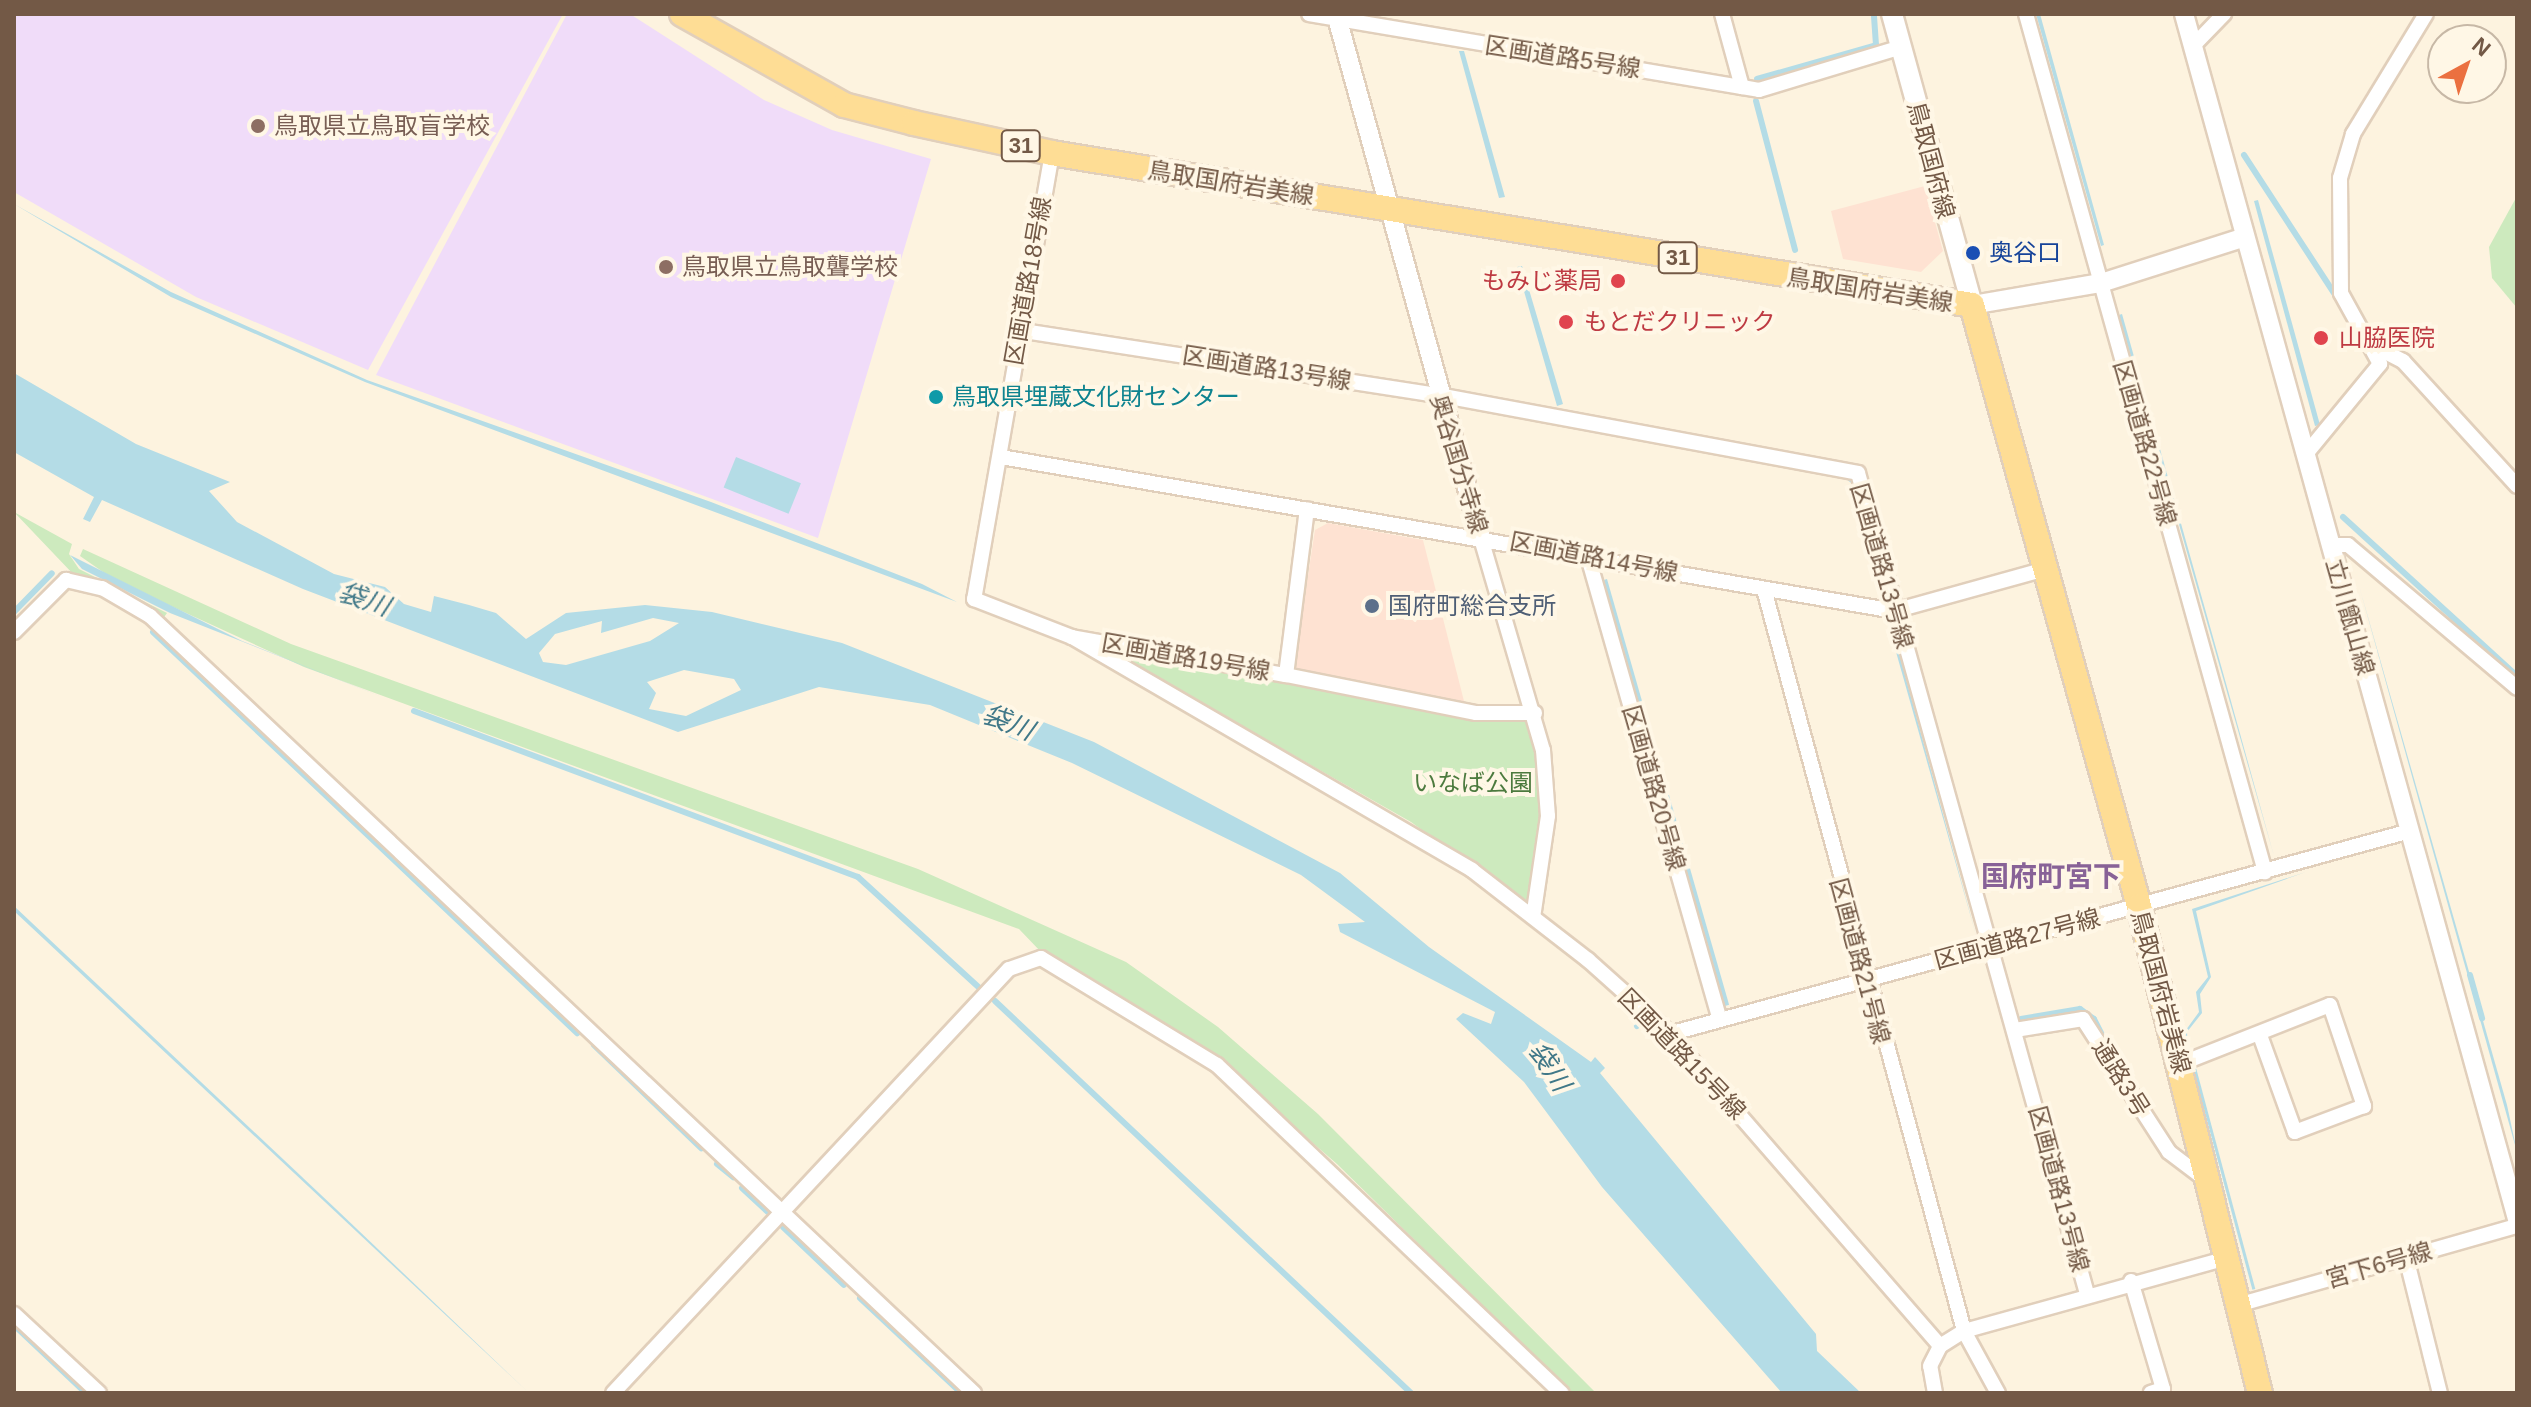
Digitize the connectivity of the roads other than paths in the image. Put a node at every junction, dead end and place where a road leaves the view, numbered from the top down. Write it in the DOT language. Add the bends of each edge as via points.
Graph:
graph roads {
  1 [pos="682,14"];
  2 [pos="1309,14"];
  3 [pos="1722,14"];
  4 [pos="1892,14"];
  5 [pos="2026,14"];
  6 [pos="2184,14"];
  7 [pos="2224,14"];
  8 [pos="2426,14"];
  9 [pos="1337,17"];
  10 [pos="2193,46"];
  11 [pos="1901,47"];
  12 [pos="1742,87"];
  13 [pos="1052,153"];
  14 [pos="1384,208"];
  15 [pos="2245,237"];
  16 [pos="2101,283"];
  17 [pos="1972,305"];
  18 [pos="1017,330"];
  19 [pos="2366,342"];
  20 [pos="1438,395"];
  21 [pos="2306,454"];
  22 [pos="1001,457"];
  23 [pos="2517,486"];
  24 [pos="1307,509"];
  25 [pos="1480,535"];
  26 [pos="2330,545"];
  27 [pos="1588,557"];
  28 [pos="2042,570"];
  29 [pos="1764,589"];
  30 [pos="974,599"];
  31 [pos="1894,611"];
  32 [pos="14,632"];
  33 [pos="1072,637"];
  34 [pos="1286,675"];
  35 [pos="2517,688"];
  36 [pos="1535,713"];
  37 [pos="2410,831"];
  38 [pos="2265,872"];
  39 [pos="2139,906"];
  40 [pos="1533,917"];
  41 [pos="1992,945"];
  42 [pos="1865,982"];
  43 [pos="1720,1020"];
  44 [pos="2015,1030"];
  45 [pos="1669,1034"];
  46 [pos="2261,1038"];
  47 [pos="2180,1064"];
  48 [pos="2211,1183"];
  49 [pos="782,1212"];
  50 [pos="2517,1219"];
  51 [pos="2517,1226"];
  52 [pos="2231,1256"];
  53 [pos="2406,1257"];
  54 [pos="2131,1281"];
  55 [pos="2087,1294"];
  56 [pos="2241,1304"];
  57 [pos="14,1314"];
  58 [pos="1964,1331"];
  59 [pos="1940,1346"];
  60 [pos="99,1393"];
  61 [pos="613,1393"];
  62 [pos="974,1393"];
  63 [pos="1562,1393"];
  64 [pos="1935,1393"];
  65 [pos="1998,1393"];
  66 [pos="2153,1393"];
  67 [pos="2260,1393"];
  68 [pos="2440,1393"];
  1 -- 13 [label="main road, 鳥取国府岩美線 / 31" via="844,105"];
  2 -- 9 [label="street, 区画道路5号線"];
  3 -- 12 [label="street"];
  4 -- 11 [label="main road, 鳥取国府線"];
  5 -- 16 [label="street, 区画道路22号線"];
  6 -- 10 [label="street, 立川甑山線"];
  7 -- 10 [label="street"];
  8 -- 19 [label="street" via="2353,134 2340,178 2341,293"];
  9 -- 12 [label="street, 区画道路5号線"];
  9 -- 14 [label="street, 奥谷国分寺線"];
  10 -- 15 [label="street, 立川甑山線"];
  11 -- 12 [label="street, 区画道路5号線" via="1759,90"];
  11 -- 17 [label="main road, 鳥取国府線"];
  13 -- 14 [label="main road, 鳥取国府岩美線 / 31"];
  13 -- 18 [label="street, 区画道路18号線"];
  14 -- 17 [label="main road, 鳥取国府岩美線 / 31"];
  14 -- 20 [label="street, 奥谷国分寺線"];
  15 -- 16 [label="street"];
  15 -- 21 [label="street, 立川甑山線"];
  16 -- 17 [label="street"];
  16 -- 38 [label="street, 区画道路22号線"];
  17 -- 28 [label="main road, 鳥取国府岩美線"];
  18 -- 20 [label="street, 区画道路13号線"];
  18 -- 22 [label="street, 区画道路18号線"];
  19 -- 21 [label="street" via="2380,364"];
  19 -- 23 [label="street" via="2403,361"];
  20 -- 25 [label="street, 奥谷国分寺線"];
  20 -- 31 [label="street, 区画道路13号線" via="1858,473"];
  21 -- 26 [label="street, 立川甑山線"];
  22 -- 24 [label="street, 区画道路14号線"];
  22 -- 30 [label="street, 区画道路18号線"];
  24 -- 25 [label="street, 区画道路14号線"];
  24 -- 34 [label="street, 区画道路19号線"];
  25 -- 27 [label="street, 区画道路14号線"];
  25 -- 36 [label="street, 奥谷国分寺線"];
  26 -- 35 [label="street" via="2348,545"];
  26 -- 37 [label="street, 立川甑山線"];
  27 -- 29 [label="street, 区画道路14号線"];
  27 -- 43 [label="street, 区画道路20号線"];
  28 -- 31 [label="street, 区画道路14号線"];
  28 -- 39 [label="main road, 鳥取国府岩美線"];
  29 -- 31 [label="street, 区画道路14号線"];
  29 -- 42 [label="street, 区画道路21号線"];
  30 -- 33 [label="street, 区画道路19号線"];
  31 -- 41 [label="street, 区画道路13号線"];
  32 -- 49 [label="street" via="66,580 102,588 150,616"];
  33 -- 34 [label="street, 区画道路19号線"];
  33 -- 40 [label="street, 区画道路15号線" via="1299,764 1472,870"];
  34 -- 36 [label="street" via="1476,713"];
  36 -- 40 [label="street, 奥谷国分寺線" via="1548,816"];
  37 -- 38 [label="street, 区画道路27号線"];
  37 -- 50 [label="street, 立川甑山線"];
  38 -- 39 [label="street, 区画道路27号線"];
  39 -- 41 [label="street, 区画道路27号線"];
  39 -- 47 [label="main road, 鳥取国府岩美線"];
  40 -- 45 [label="street, 区画道路15号線"];
  41 -- 42 [label="street, 区画道路27号線"];
  41 -- 44 [label="street, 区画道路13号線"];
  42 -- 43 [label="street, 区画道路27号線"];
  42 -- 58 [label="street, 区画道路21号線"];
  43 -- 45 [label="street, 区画道路27号線"];
  44 -- 48 [label="street, 通路3号" via="2083,1019 2169,1152"];
  44 -- 55 [label="street, 区画道路13号線"];
  45 -- 59 [label="street, 区画道路15号線"];
  46 -- 46 [label="street" via="2259,1030 2330,1005 2364,1106 2295,1132"];
  46 -- 47 [label="street"];
  47 -- 48 [label="main road, 鳥取国府岩美線"];
  48 -- 52 [label="main road, 鳥取国府岩美線"];
  49 -- 61 [label="street"];
  49 -- 62 [label="street"];
  49 -- 63 [label="street" via="1009,969 1041,958 1217,1065"];
  51 -- 53 [label="street, 宮下6号線"];
  52 -- 54 [label="street"];
  52 -- 56 [label="main road, 鳥取国府岩美線"];
  53 -- 56 [label="street, 宮下6号線"];
  53 -- 68 [label="street"];
  54 -- 55 [label="street"];
  54 -- 66 [label="street" via="2163,1389"];
  55 -- 58 [label="street"];
  56 -- 67 [label="main road, 鳥取国府岩美線"];
  57 -- 60 [label="street"];
  58 -- 59 [label="street"];
  58 -- 65 [label="street, 区画道路21号線"];
  59 -- 64 [label="street" via="1930,1366"];
}
